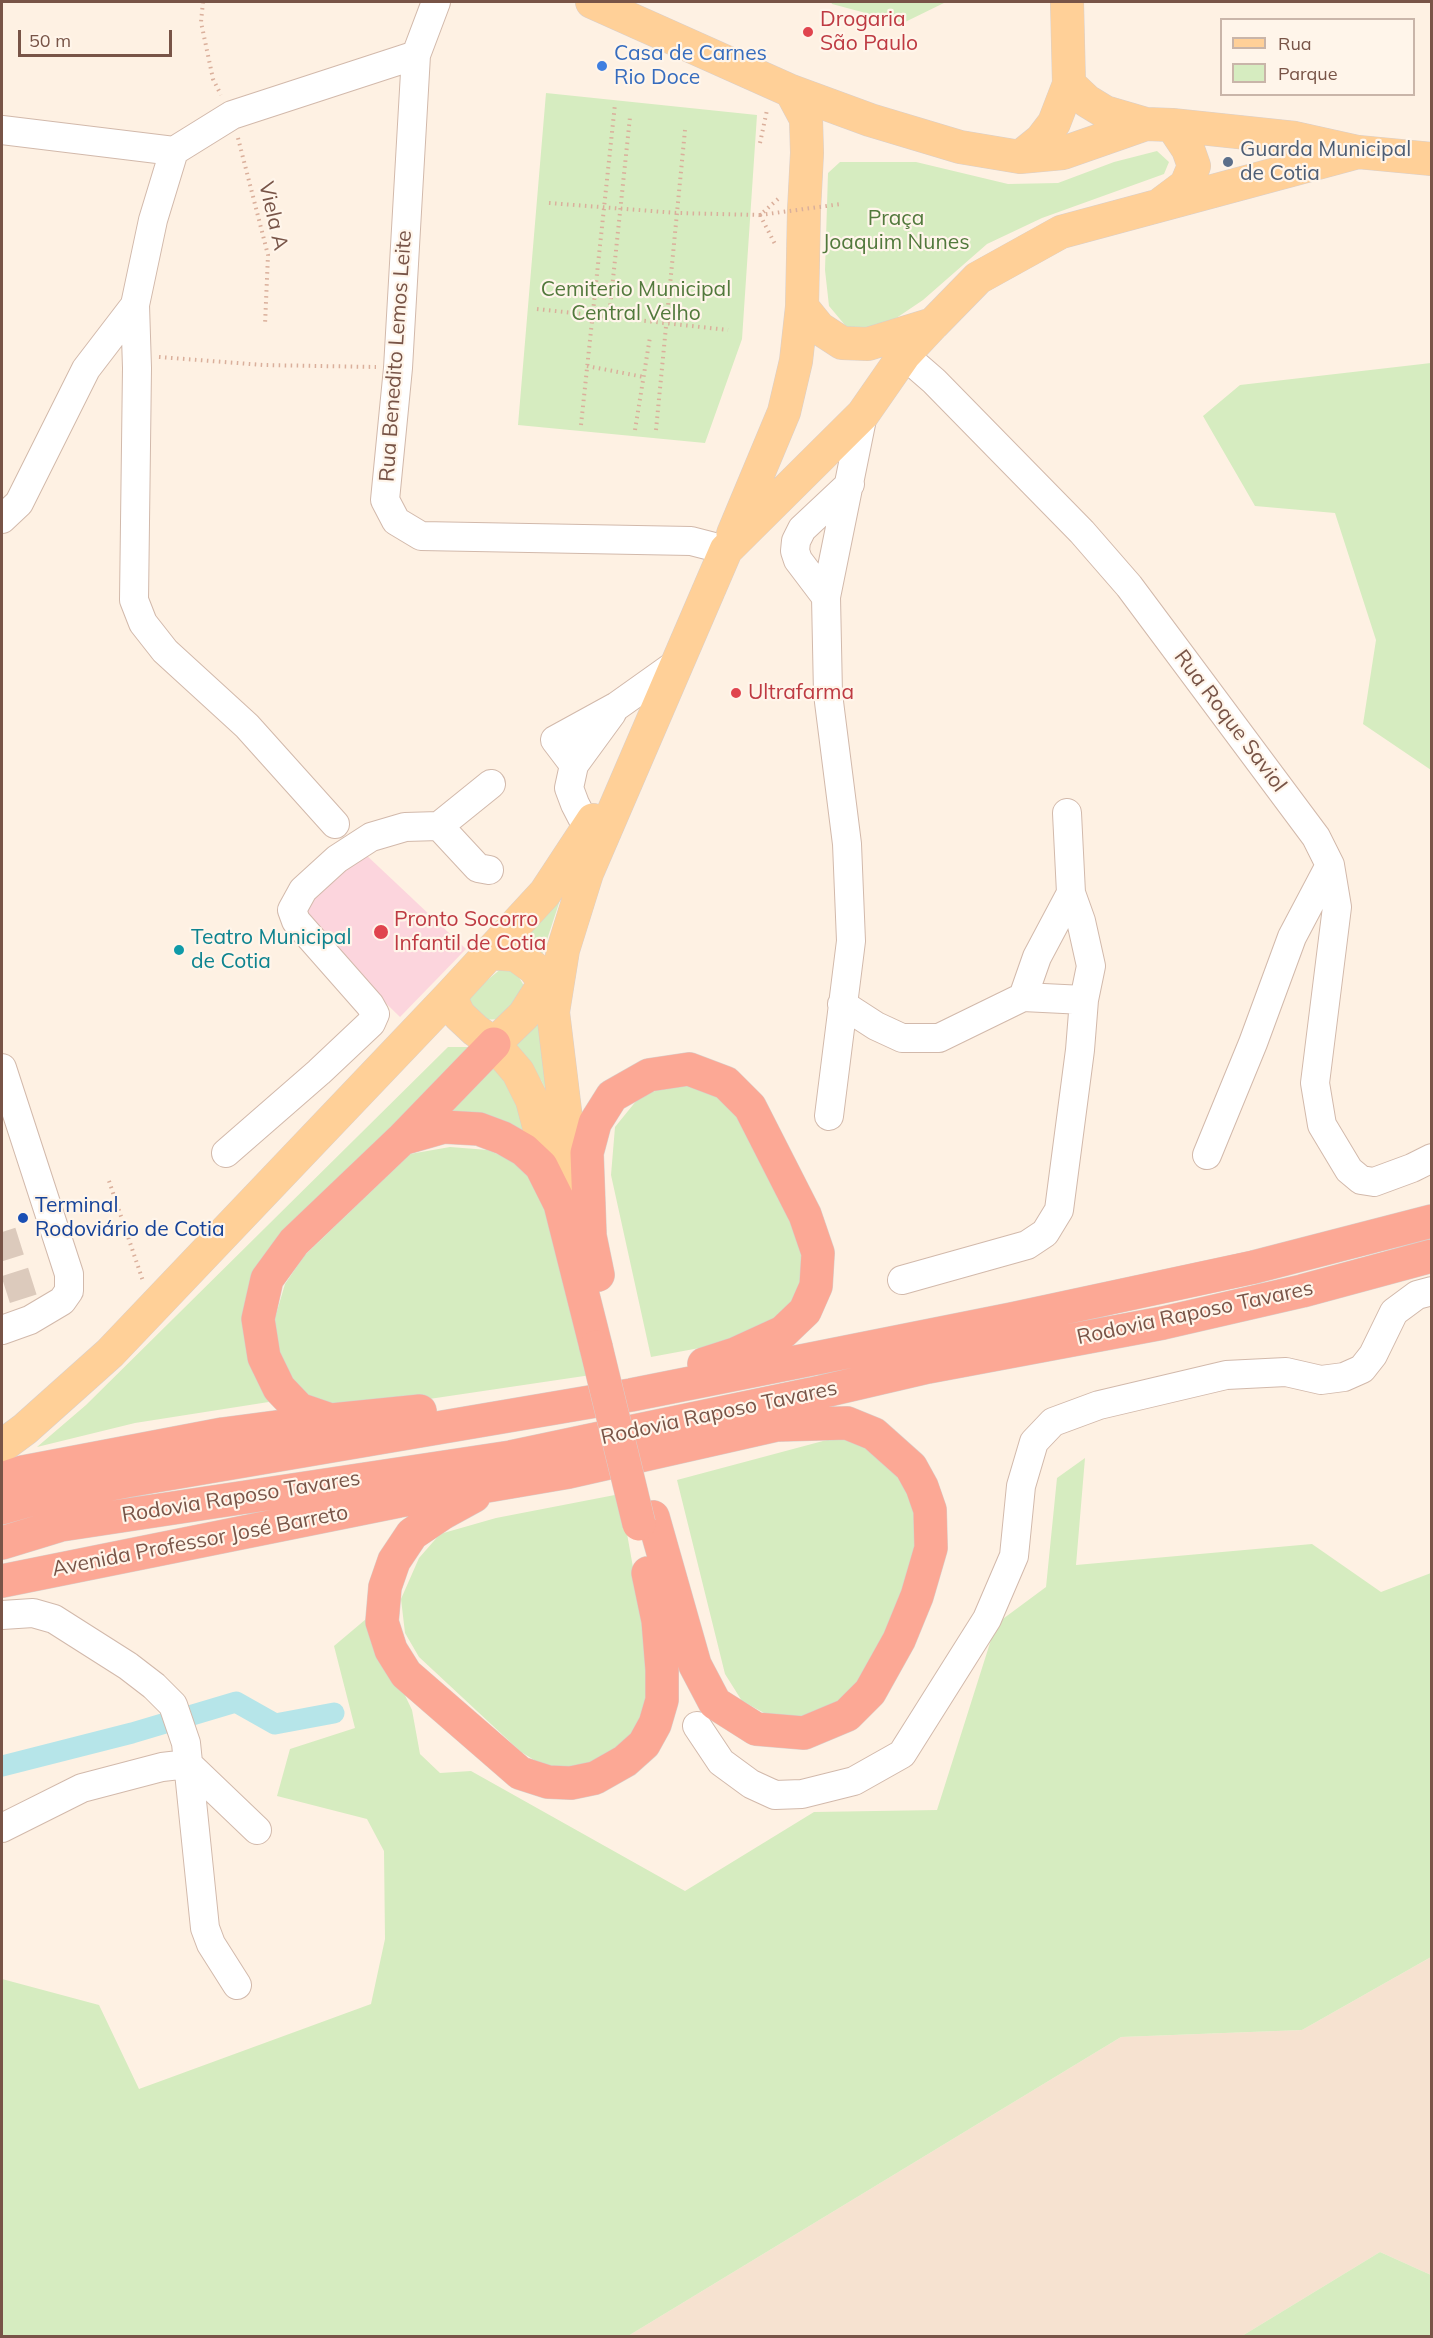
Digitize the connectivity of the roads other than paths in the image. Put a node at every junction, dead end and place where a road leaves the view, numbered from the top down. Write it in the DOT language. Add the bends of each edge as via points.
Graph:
graph roads {
  1 [pos="436,2"];
  2 [pos="592,2"];
  3 [pos="1067,2"];
  4 [pos="416,55"];
  5 [pos="1069,84"];
  6 [pos="780,96"];
  7 [pos="853,114"];
  8 [pos="1159,125"];
  9 [pos="2,130"];
  10 [pos="174,151"];
  11 [pos="1358,152"];
  12 [pos="807,153"];
  13 [pos="1020,157"];
  14 [pos="1431,159"];
  15 [pos="1160,204"];
  16 [pos="135,305"];
  17 [pos="802,307"];
  18 [pos="933,324"];
  19 [pos="904,355"];
  20 [pos="863,414"];
  21 [pos="850,484"];
  22 [pos="2,519"];
  23 [pos="726,550"];
  24 [pos="826,597"];
  25 [pos="676,664"];
  26 [pos="653,717"];
  27 [pos="490,784"];
  28 [pos="1067,813"];
  29 [pos="335,824"];
  30 [pos="439,826"];
  31 [pos="588,829"];
  32 [pos="1330,865"];
  33 [pos="489,870"];
  34 [pos="1071,893"];
  35 [pos="491,952"];
  36 [pos="450,996"];
  37 [pos="1023,997"];
  38 [pos="549,998"];
  39 [pos="1084,1000"];
  40 [pos="842,1004"];
  41 [pos="494,1044"];
  42 [pos="2,1068"];
  43 [pos="829,1116"];
  44 [pos="402,1139"];
  45 [pos="226,1153"];
  46 [pos="1207,1155"];
  47 [pos="1431,1158"];
  48 [pos="560,1204"];
  49 [pos="1431,1221"];
  50 [pos="590,1236"];
  51 [pos="1431,1256"];
  52 [pos="1431,1272"];
  53 [pos="902,1280"];
  54 [pos="1302,1291"];
  55 [pos="1431,1291"];
  56 [pos="1163,1323"];
  57 [pos="2,1330"];
  58 [pos="604,1345"];
  59 [pos="631,1395"];
  60 [pos="493,1419"];
  61 [pos="331,1420"];
  62 [pos="774,1426"];
  63 [pos="2,1446"];
  64 [pos="2,1479"];
  65 [pos="494,1485"];
  66 [pos="399,1501"];
  67 [pos="2,1508"];
  68 [pos="646,1520"];
  69 [pos="2,1543"];
  70 [pos="2,1553"];
  71 [pos="2,1581"];
  72 [pos="2,1615"];
  73 [pos="697,1726"];
  74 [pos="187,1753"];
  75 [pos="2,1828"];
  76 [pos="257,1830"];
  77 [pos="237,1985"];
  1 -- 4 [label="street, Rua Benedito Lemos Leite"];
  2 -- 6 [label="main road"];
  3 -- 5 [label="main road"];
  4 -- 10 [label="street" via="232,115"];
  4 -- 23 [label="street, Rua Benedito Lemos Leite" via="398,368 385,500 396,521 421,536 692,541"];
  5 -- 8 [label="main road" via="1105,112"];
  5 -- 13 [label="main road" via="1054,123"];
  6 -- 7 [label="main road"];
  6 -- 12 [label="main road" via="806,119"];
  7 -- 12 [label="main road" via="825,133"];
  7 -- 13 [label="main road" via="960,147"];
  8 -- 11 [label="main road" via="1295,138"];
  8 -- 13 [label="main road" via="1063,153"];
  8 -- 15 [label="main road" via="1188,149 1194,166 1186,185"];
  9 -- 10 [label="street"];
  10 -- 16 [label="street" via="153,220"];
  11 -- 14 [label="main road"];
  11 -- 15 [label="main road"];
  12 -- 17 [label="main road"];
  15 -- 18 [label="main road" via="1061,232 978,278"];
  16 -- 22 [label="street" via="86,369 19,503"];
  16 -- 29 [label="street" via="134,600 143,623 165,651 247,726"];
  17 -- 18 [label="main road" via="819,328 842,344 868,344"];
  17 -- 23 [label="main road" via="796,361 784,412"];
  18 -- 19 [label="main road"];
  19 -- 20 [label="main road"];
  19 -- 32 [label="street, Rua Roque Saviol" via="1082,532 1129,586 1316,837"];
  20 -- 21 [label="street"];
  20 -- 23 [label="main road"];
  21 -- 24 [label="street"];
  21 -- 24 [label="street" via="802,529 796,540 798,560"];
  23 -- 25 [label="main road"];
  24 -- 40 [label="street" via="828,694 847,844 851,941"];
  25 -- 26 [label="main road"];
  25 -- 31 [label="street" via="617,706 555,740 574,765 569,788"];
  26 -- 31 [label="main road"];
  26 -- 38 [label="main road" via="587,873"];
  27 -- 30 [label="street"];
  28 -- 34 [label="street"];
  30 -- 33 [label="street" via="478,867"];
  30 -- 45 [label="street" via="405,827 371,837 337,859 303,890 292,910 296,921 375,1014 371,1023 319,1072"];
  31 -- 35 [label="main road" via="545,893"];
  32 -- 46 [label="street" via="1292,937"];
  32 -- 47 [label="street, Rua Roque Saviol" via="1337,907 1315,1083 1322,1125 1349,1170 1360,1180 1374,1182"];
  34 -- 37 [label="street" via="1037,957"];
  34 -- 39 [label="street" via="1091,966"];
  35 -- 36 [label="main road"];
  35 -- 38 [label="main road" via="516,955 534,968"];
  36 -- 41 [label="main road" via="459,1015"];
  36 -- 63 [label="main road" via="110,1353"];
  37 -- 39 [label="street"];
  37 -- 40 [label="street" via="939,1038 902,1038"];
  38 -- 41 [label="main road"];
  38 -- 50 [label="main road" via="566,1119"];
  39 -- 53 [label="street" via="1059,1210 1045,1233 1027,1245"];
  40 -- 43 [label="street"];
  41 -- 44 [label="highway"];
  41 -- 48 [label="main road" via="518,1072 532,1100"];
  42 -- 57 [label="street" via="69,1274 69,1291 62,1300 30,1320"];
  44 -- 48 [label="highway" via="444,1127 478,1129 503,1138 541,1166"];
  44 -- 61 [label="highway" via="294,1242 267,1279 258,1319 264,1357 279,1388 299,1409"];
  48 -- 58 [label="highway"];
  49 -- 59 [label="highway, Rodovia Raposo Tavares" via="1254,1267"];
  50 -- 58 [label="highway"];
  50 -- 59 [label="highway" via="587,1153 596,1123 612,1096 649,1074 689,1069 726,1083 750,1107 805,1215 818,1253 816,1286 805,1311 783,1332"];
  51 -- 54 [label="highway, Rodovia Raposo Tavares"];
  52 -- 54 [label="highway" via="1358,1290"];
  54 -- 56 [label="highway, Rodovia Raposo Tavares"];
  55 -- 73 [label="street" via="1417,1295 1394,1312 1373,1355 1362,1369 1344,1377 1321,1380 1286,1372 1226,1375 1099,1405 1053,1422 1034,1442 1021,1486 1014,1556 987,1619 902,1754 854,1781 802,1794 775,1795 750,1784 721,1762"];
  56 -- 62 [label="highway" via="973,1377"];
  56 -- 69 [label="highway, Rodovia Raposo Tavares" via="928,1367 511,1456 61,1525"];
  58 -- 68 [label="highway, bridge"];
  59 -- 60 [label="highway, Rodovia Raposo Tavares"];
  60 -- 61 [label="highway" via="455,1411 419,1411"];
  60 -- 67 [label="highway, Rodovia Raposo Tavares" via="126,1481"];
  61 -- 64 [label="highway" via="223,1434"];
  62 -- 65 [label="highway, Rodovia Raposo Tavares"];
  62 -- 68 [label="highway" via="847,1424 874,1434 911,1467 930,1510 931,1548 917,1596 870,1692 847,1715 804,1733 756,1729 715,1703 695,1665"];
  65 -- 66 [label="highway, Rodovia Raposo Tavares"];
  65 -- 68 [label="highway" via="412,1534 394,1561 385,1587 382,1622 391,1650 406,1674 520,1773 548,1782 595,1778 625,1761 644,1744 654,1724 662,1700 662,1670"];
  66 -- 70 [label="highway" via="286,1507"];
  66 -- 71 [label="highway, Avenida Professor José Barreto"];
  72 -- 74 [label="street" via="33,1613 54,1619 128,1666 173,1705"];
  74 -- 75 [label="street" via="162,1767 82,1788"];
  74 -- 76 [label="street"];
  74 -- 77 [label="street" via="205,1928"];
}
